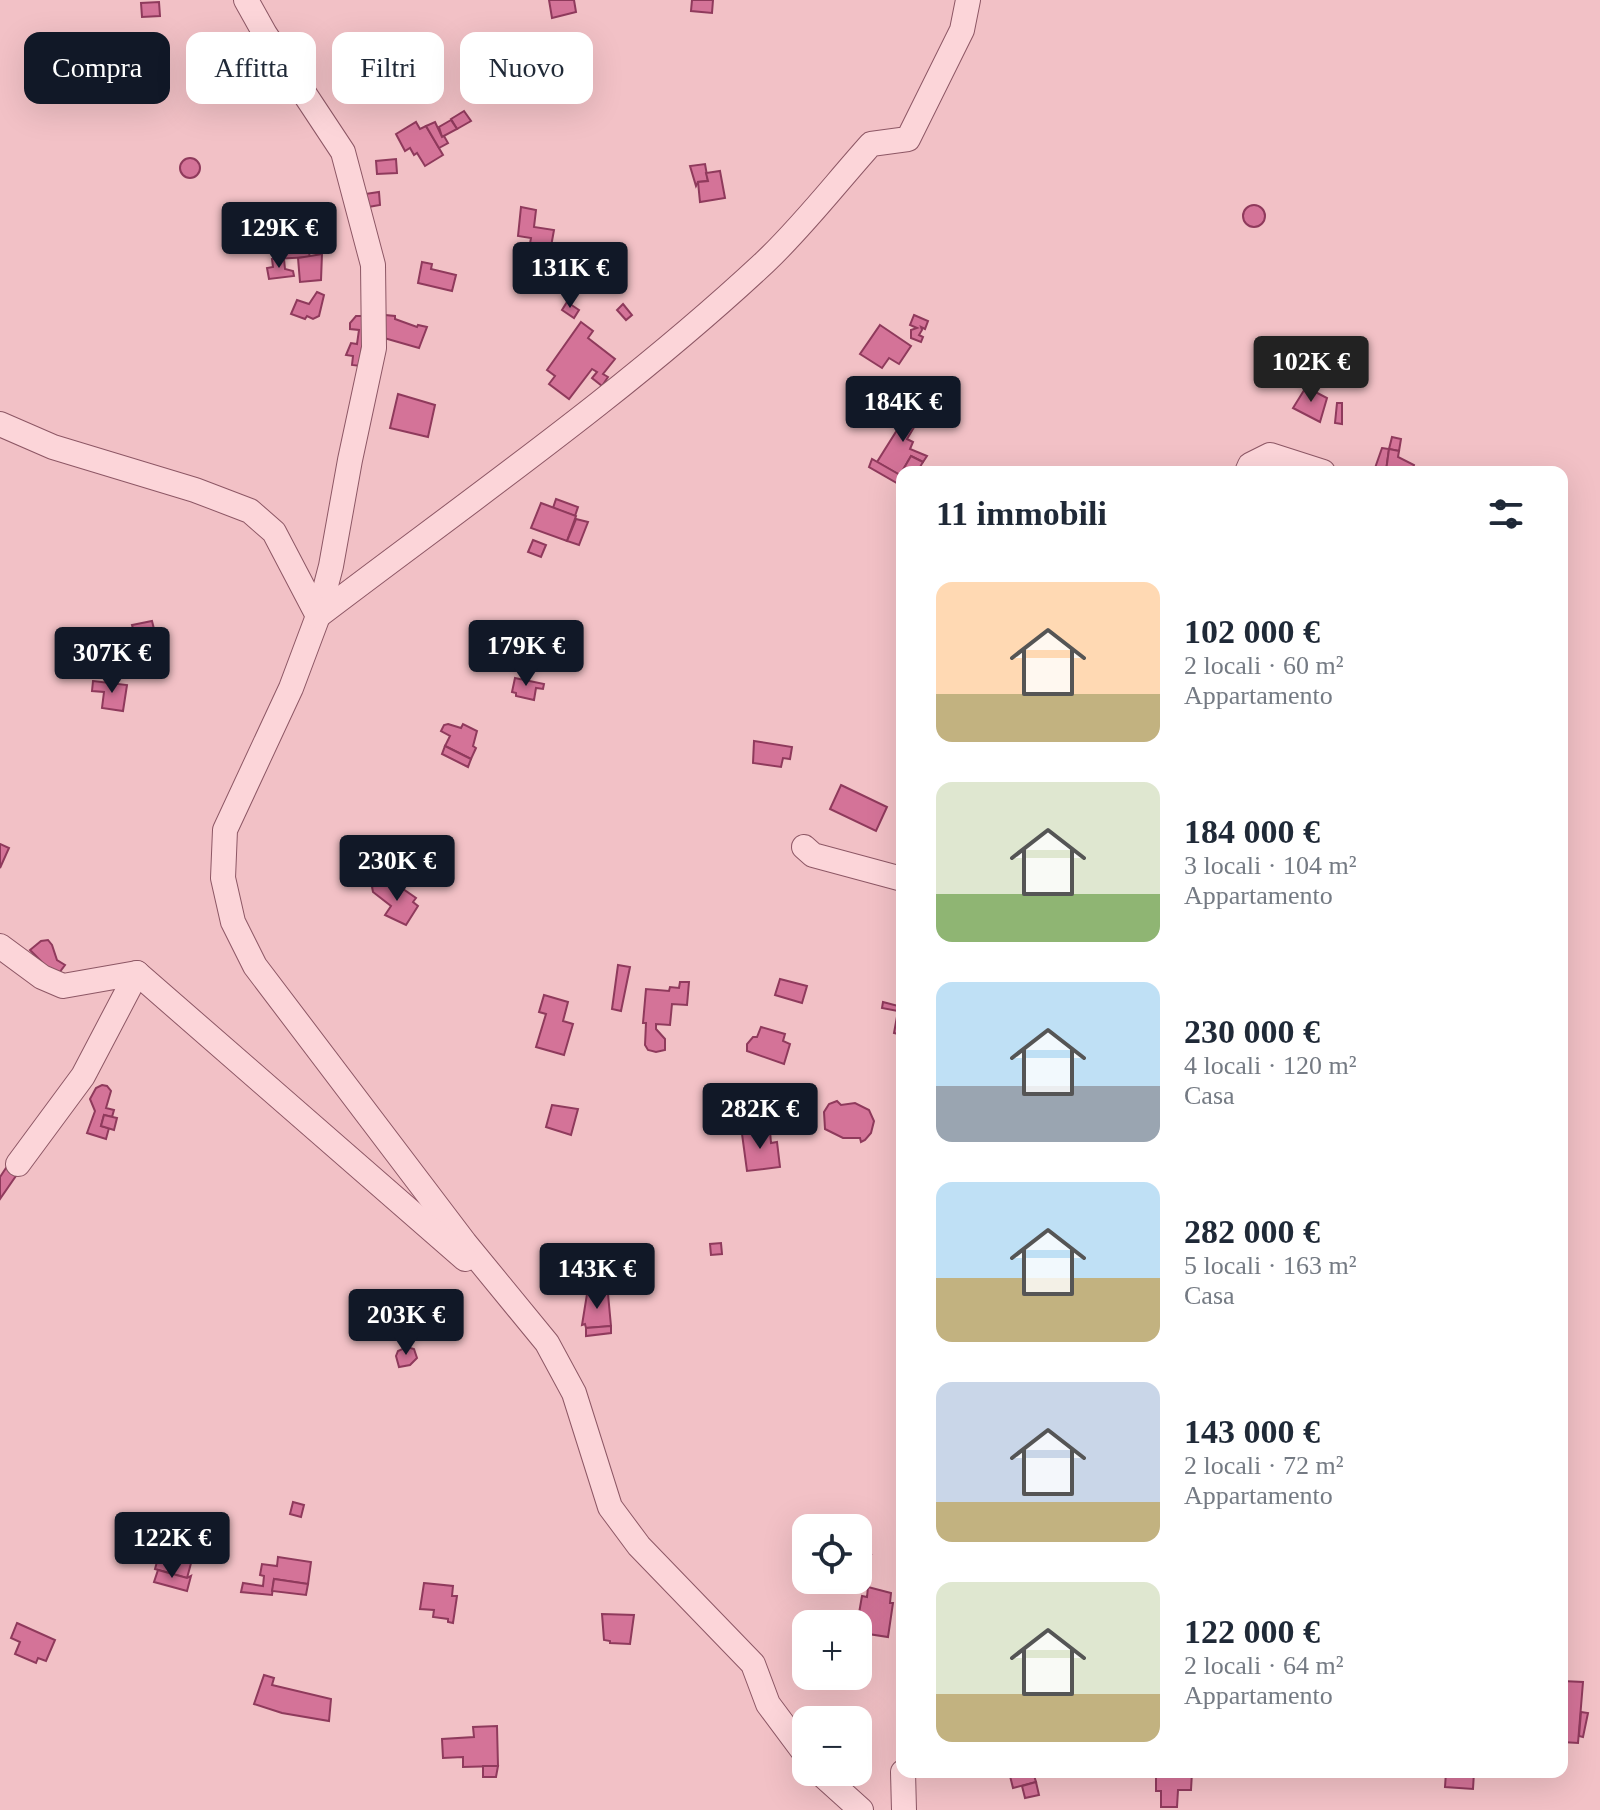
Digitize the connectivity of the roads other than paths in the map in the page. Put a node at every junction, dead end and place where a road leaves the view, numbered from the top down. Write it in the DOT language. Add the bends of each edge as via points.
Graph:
graph roads {
  1 [pos="246,0"];
  2 [pos="968,0"];
  3 [pos="0,424"];
  4 [pos="1250,466"];
  5 [pos="1304,466"];
  6 [pos="318,616"];
  7 [pos="804,847"];
  8 [pos="896,877"];
  9 [pos="0,946"];
  10 [pos="137,973"];
  11 [pos="18,1164"];
  12 [pos="512,1300"];
  13 [pos="792,1736"];
  14 [pos="903,1778"];
  15 [pos="834,1786"];
  16 [pos="861,1810"];
  17 [pos="904,1810"];
  1 -- 6 [label="street" via="343,152 373,265 374,348"];
  2 -- 6 [label="street" via="962,30 908,139 871,144 767,260 692,325 576,421"];
  3 -- 6 [label="street" via="53,447 250,511 274,532"];
  4 -- 5 [label="street" via="1270,455"];
  6 -- 12 [label="street" via="225,830 223,878 233,922 255,966"];
  7 -- 8 [label="street" via="813,855"];
  9 -- 10 [label="street" via="63,986"];
  10 -- 11 [label="street" via="83,1076"];
  10 -- 12 [label="street"];
  12 -- 13 [label="street" via="547,1343 574,1393 610,1507 639,1546 753,1664 768,1704"];
  14 -- 17 [label="street"];
  15 -- 16 [label="street"];
}
